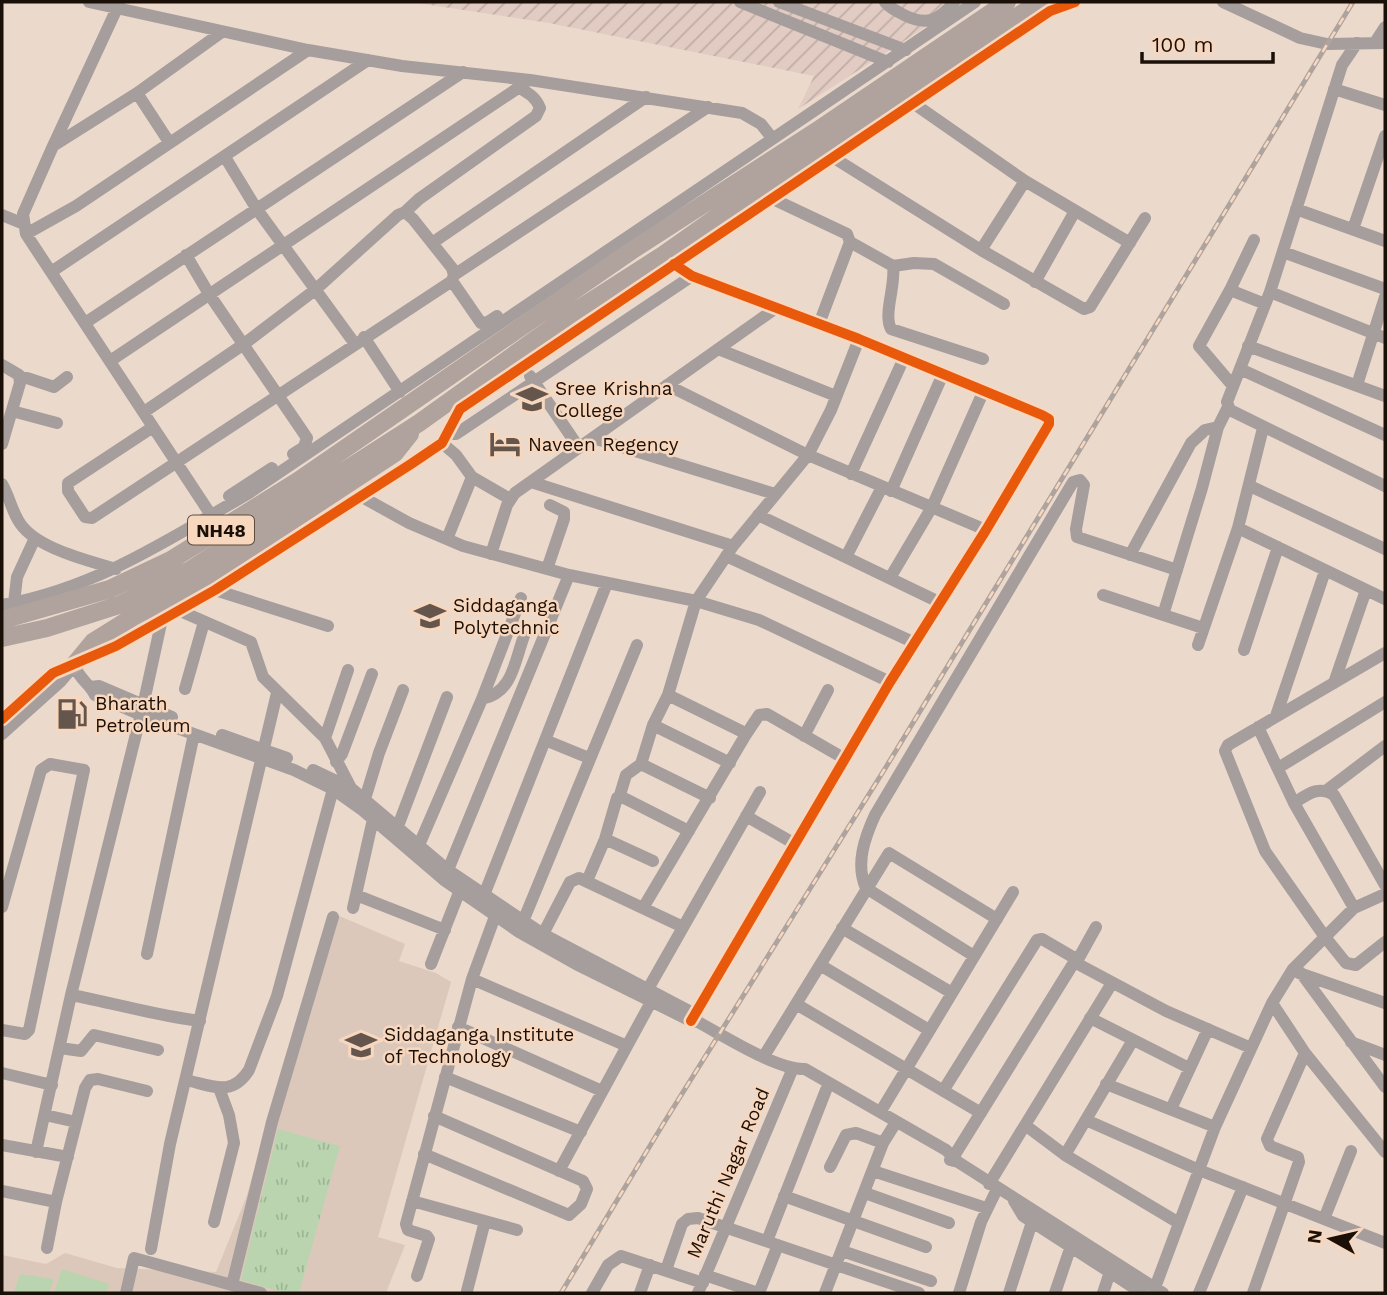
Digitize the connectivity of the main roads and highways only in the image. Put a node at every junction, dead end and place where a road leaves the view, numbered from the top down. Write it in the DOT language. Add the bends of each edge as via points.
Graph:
graph roads {
  1 [pos="1007,2"];
  2 [pos="1039,2"];
  3 [pos="982,6"];
  4 [pos="419,424"];
  5 [pos="2,620"];
  6 [pos="2,638"];
  7 [pos="74,665"];
  1 -- 3 [label="highway, NH48"];
  2 -- 4 [label="highway, NH48" via="571,314"];
  3 -- 5 [label="highway, NH48" via="818,130 653,228 171,560 110,589"];
  4 -- 6 [label="highway, NH48" via="190,570 119,605"];
  4 -- 7 [label="highway" via="395,453 188,589 93,642"];
}
